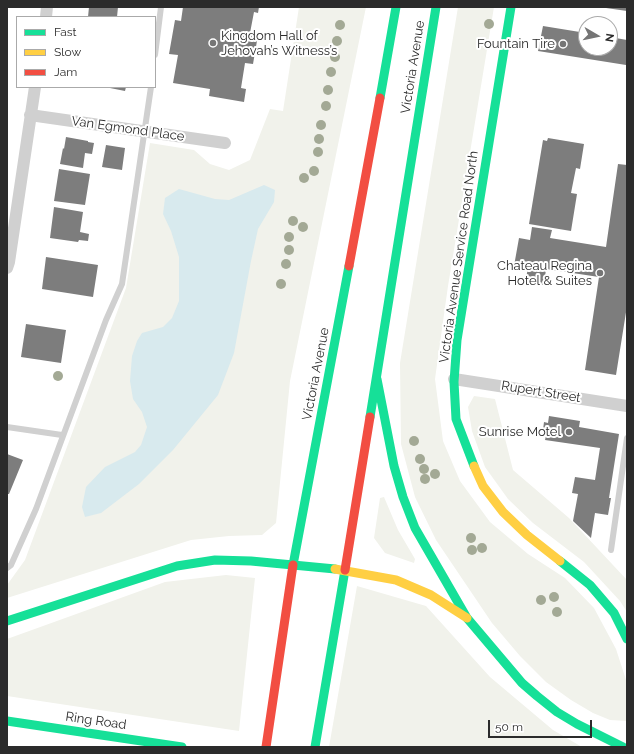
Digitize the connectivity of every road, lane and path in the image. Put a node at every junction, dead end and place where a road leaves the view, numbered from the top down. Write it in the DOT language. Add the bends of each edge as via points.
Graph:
graph roads {
  1 [pos="161,7"];
  2 [pos="396,7"];
  3 [pos="436,7"];
  4 [pos="511,7"];
  5 [pos="156,47"];
  6 [pos="35,88"];
  7 [pos="151,88"];
  8 [pos="30,115"];
  9 [pos="145,131"];
  10 [pos="225,143"];
  11 [pos="7,268"];
  12 [pos="377,379"];
  13 [pos="454,379"];
  14 [pos="627,406"];
  15 [pos="7,427"];
  16 [pos="62,435"];
  17 [pos="627,438"];
  18 [pos="611,550"];
  19 [pos="293,565"];
  20 [pos="7,568"];
  21 [pos="346,570"];
  22 [pos="467,618"];
  23 [pos="7,621"];
  24 [pos="627,639"];
  25 [pos="7,721"];
  26 [pos="182,747"];
  27 [pos="266,747"];
  28 [pos="315,747"];
  29 [pos="623,747"];
  1 -- 5 [label="lane"];
  2 -- 19 [label="main road, Victoria Avenue"];
  3 -- 12 [label="main road, Victoria Avenue"];
  4 -- 13 [label="main road, Victoria Avenue Service Road North" via="457,340"];
  6 -- 8 [label="street"];
  7 -- 9 [label="lane"];
  8 -- 9 [label="street, Van Egmond Place"];
  8 -- 11 [label="street"];
  9 -- 10 [label="street, Van Egmond Place"];
  9 -- 16 [label="lane" via="122,284"];
  12 -- 21 [label="main road, Victoria Avenue"];
  12 -- 22 [label="main road" via="403,498 416,528"];
  13 -- 14 [label="street, Rupert Street"];
  13 -- 24 [label="main road, Victoria Avenue Service Road North" via="456,419 483,486 502,512 590,585 614,613"];
  15 -- 16 [label="lane"];
  16 -- 20 [label="lane" via="36,509 11,565"];
  17 -- 18 [label="lane"];
  19 -- 21 [label="main road"];
  19 -- 23 [label="main road" via="215,560 177,566"];
  19 -- 27 [label="main road, Victoria Avenue"];
  21 -- 22 [label="main road" via="396,580 414,587"];
  21 -- 28 [label="main road, Victoria Avenue"];
  22 -- 29 [label="main road" via="522,683 557,712"];
  25 -- 26 [label="main road, Ring Road"];
}
